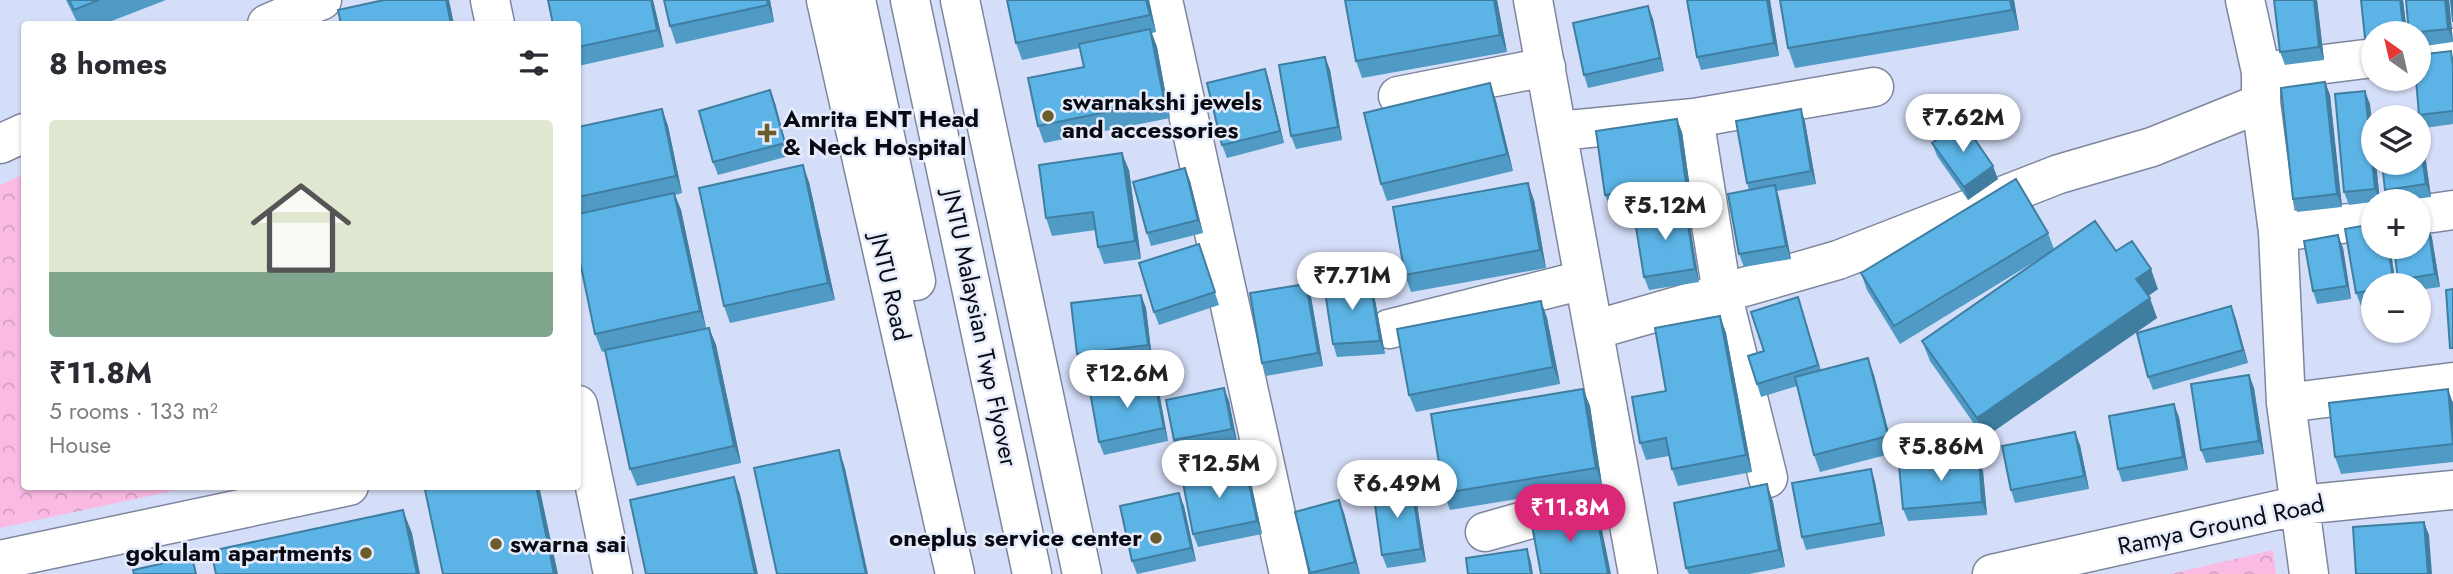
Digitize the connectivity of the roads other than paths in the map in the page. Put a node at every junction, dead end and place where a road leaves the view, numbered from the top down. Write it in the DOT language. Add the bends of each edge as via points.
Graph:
graph roads {
  1 [pos="322,0"];
  2 [pos="490,0"];
  3 [pos="826,0"];
  4 [pos="856,0"];
  5 [pos="910,0"];
  6 [pos="960,0"];
  7 [pos="1163,0"];
  8 [pos="2245,0"];
  9 [pos="1539,1"];
  10 [pos="274,21"];
  11 [pos="494,21"];
  12 [pos="2453,48"];
  13 [pos="2431,51"];
  14 [pos="2361,61"];
  15 [pos="1546,67"];
  16 [pos="1874,87"];
  17 [pos="2261,88"];
  18 [pos="1398,96"];
  19 [pos="1694,118"];
  20 [pos="1558,131"];
  21 [pos="21,134"];
  22 [pos="0,144"];
  23 [pos="2453,211"];
  24 [pos="2431,214"];
  25 [pos="2361,222"];
  26 [pos="2278,232"];
  27 [pos="1583,280"];
  28 [pos="1721,293"];
  29 [pos="1389,329"];
  30 [pos="1594,330"];
  31 [pos="2453,382"];
  32 [pos="2286,403"];
  33 [pos="581,431"];
  34 [pos="1768,478"];
  35 [pos="330,490"];
  36 [pos="1623,493"];
  37 [pos="2452,499"];
  38 [pos="2300,505"];
  39 [pos="1485,532"];
  40 [pos="0,560"];
  41 [pos="613,574"];
  42 [pos="955,574"];
  43 [pos="979,574"];
  44 [pos="1032,574"];
  45 [pos="1082,574"];
  46 [pos="1289,574"];
  47 [pos="1637,574"];
  48 [pos="1992,574"];
  49 [pos="2309,574"];
  1 -- 10 [label="street"];
  2 -- 11 [label="street"];
  3 -- 42 [label="street, JNTU Road"];
  4 -- 43 [label="street"];
  5 -- 44 [label="street, JNTU Malaysian Twp Flyover"];
  6 -- 45 [label="street"];
  7 -- 46 [label="street"];
  8 -- 17 [label="street"];
  9 -- 15 [label="street"];
  12 -- 13 [label="street"];
  14 -- 17 [label="street"];
  15 -- 18 [label="street"];
  15 -- 20 [label="street"];
  16 -- 19 [label="street"];
  17 -- 26 [label="street"];
  17 -- 28 [label="street" via="2152,147 2059,174 1838,260"];
  19 -- 20 [label="street"];
  19 -- 28 [label="street"];
  20 -- 27 [label="street"];
  21 -- 22 [label="street"];
  23 -- 24 [label="street"];
  25 -- 26 [label="street"];
  26 -- 32 [label="street"];
  27 -- 29 [label="street"];
  27 -- 30 [label="street"];
  28 -- 30 [label="street"];
  28 -- 34 [label="street"];
  30 -- 36 [label="street"];
  31 -- 32 [label="street"];
  32 -- 38 [label="street"];
  33 -- 41 [label="street"];
  35 -- 40 [label="street"];
  36 -- 39 [label="street"];
  36 -- 47 [label="street"];
  37 -- 38 [label="street, Ramya Ground Road"];
  38 -- 48 [label="street, Ramya Ground Road"];
  38 -- 49 [label="street"];
}
